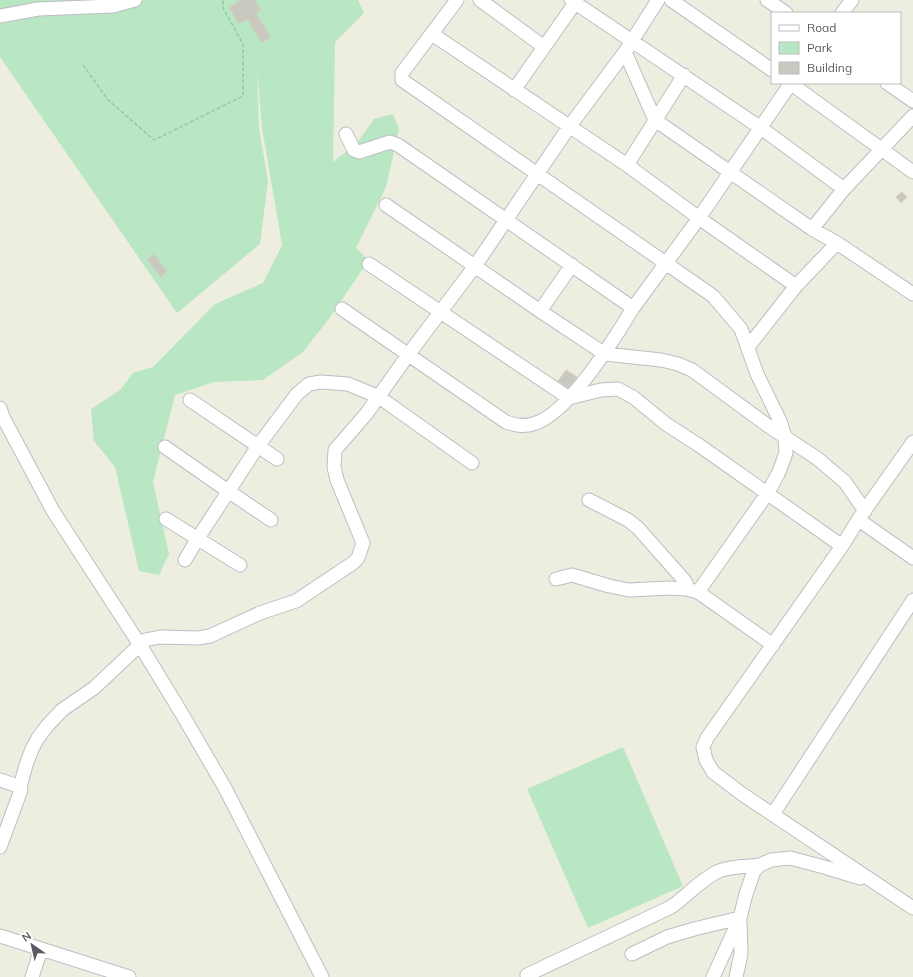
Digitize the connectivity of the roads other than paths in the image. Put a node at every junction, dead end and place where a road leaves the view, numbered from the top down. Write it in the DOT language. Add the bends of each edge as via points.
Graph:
graph roads {
  1 [pos="135,0"];
  2 [pos="457,0"];
  3 [pos="480,0"];
  4 [pos="658,0"];
  5 [pos="671,0"];
  6 [pos="767,0"];
  7 [pos="852,0"];
  8 [pos="573,1"];
  9 [pos="113,3"];
  10 [pos="37,4"];
  11 [pos="785,12"];
  12 [pos="843,12"];
  13 [pos="0,16"];
  14 [pos="432,34"];
  15 [pos="628,46"];
  16 [pos="544,47"];
  17 [pos="771,69"];
  18 [pos="684,75"];
  19 [pos="790,84"];
  20 [pos="792,84"];
  21 [pos="889,84"];
  22 [pos="514,90"];
  23 [pos="913,101"];
  24 [pos="913,116"];
  25 [pos="655,120"];
  26 [pos="569,126"];
  27 [pos="761,128"];
  28 [pos="346,134"];
  29 [pos="880,149"];
  30 [pos="627,165"];
  31 [pos="730,172"];
  32 [pos="913,172"];
  33 [pos="538,174"];
  34 [pos="844,189"];
  35 [pos="386,205"];
  36 [pos="699,218"];
  37 [pos="506,219"];
  38 [pos="812,229"];
  39 [pos="836,243"];
  40 [pos="666,263"];
  41 [pos="369,264"];
  42 [pos="572,265"];
  43 [pos="475,266"];
  44 [pos="796,286"];
  45 [pos="913,294"];
  46 [pos="634,308"];
  47 [pos="342,309"];
  48 [pos="441,311"];
  49 [pos="540,311"];
  50 [pos="748,347"];
  51 [pos="605,354"];
  52 [pos="408,355"];
  53 [pos="379,397"];
  54 [pos="569,398"];
  55 [pos="190,400"];
  56 [pos="0,408"];
  57 [pos="785,437"];
  58 [pos="913,442"];
  59 [pos="258,446"];
  60 [pos="165,447"];
  61 [pos="277,459"];
  62 [pos="472,463"];
  63 [pos="228,491"];
  64 [pos="767,494"];
  65 [pos="589,500"];
  66 [pos="862,516"];
  67 [pos="166,519"];
  68 [pos="271,520"];
  69 [pos="198,538"];
  70 [pos="842,546"];
  71 [pos="913,558"];
  72 [pos="185,560"];
  73 [pos="240,565"];
  74 [pos="556,579"];
  75 [pos="692,591"];
  76 [pos="913,600"];
  77 [pos="140,645"];
  78 [pos="773,645"];
  79 [pos="0,780"];
  80 [pos="20,788"];
  81 [pos="773,814"];
  82 [pos="3,833"];
  83 [pos="0,847"];
  84 [pos="760,865"];
  85 [pos="872,882"];
  86 [pos="913,908"];
  87 [pos="740,918"];
  88 [pos="0,936"];
  89 [pos="41,949"];
  90 [pos="632,954"];
  91 [pos="104,973"];
  92 [pos="527,975"];
  93 [pos="32,977"];
  94 [pos="129,977"];
  95 [pos="322,977"];
  96 [pos="713,977"];
  97 [pos="736,977"];
  1 -- 9 [label="street"];
  2 -- 14 [label="street"];
  3 -- 16 [label="street"];
  4 -- 15 [label="street"];
  5 -- 17 [label="street"];
  6 -- 11 [label="street"];
  7 -- 12 [label="street"];
  8 -- 15 [label="street"];
  8 -- 16 [label="street"];
  9 -- 10 [label="street"];
  10 -- 13 [label="street"];
  14 -- 22 [label="street"];
  14 -- 33 [label="street" via="402,73 402,80"];
  15 -- 18 [label="street"];
  15 -- 25 [label="street"];
  15 -- 26 [label="street"];
  16 -- 22 [label="street"];
  18 -- 25 [label="street"];
  18 -- 27 [label="street"];
  19 -- 27 [label="street"];
  20 -- 29 [label="street"];
  21 -- 23 [label="street"];
  22 -- 26 [label="street"];
  24 -- 29 [label="street"];
  25 -- 30 [label="street"];
  25 -- 31 [label="street"];
  26 -- 30 [label="street"];
  26 -- 33 [label="street"];
  27 -- 31 [label="street"];
  27 -- 34 [label="street"];
  28 -- 37 [label="street" via="354,150 359,152 390,142 398,145"];
  29 -- 32 [label="street"];
  29 -- 34 [label="street"];
  30 -- 36 [label="street"];
  31 -- 36 [label="street"];
  31 -- 38 [label="street"];
  33 -- 37 [label="street"];
  33 -- 40 [label="street"];
  34 -- 38 [label="street"];
  35 -- 43 [label="street"];
  36 -- 40 [label="street"];
  36 -- 44 [label="street"];
  37 -- 42 [label="street"];
  37 -- 43 [label="street"];
  38 -- 39 [label="street"];
  39 -- 44 [label="street"];
  39 -- 45 [label="street"];
  40 -- 46 [label="street"];
  40 -- 50 [label="street" via="713,296 741,329"];
  41 -- 48 [label="street"];
  42 -- 46 [label="street"];
  42 -- 49 [label="street"];
  43 -- 48 [label="street"];
  43 -- 49 [label="street"];
  44 -- 50 [label="street"];
  46 -- 51 [label="street"];
  47 -- 52 [label="street"];
  48 -- 52 [label="street"];
  48 -- 54 [label="street"];
  49 -- 51 [label="street"];
  50 -- 57 [label="street"];
  51 -- 54 [label="street"];
  51 -- 57 [label="street" via="661,360 692,370"];
  52 -- 53 [label="street"];
  52 -- 54 [label="street" via="506,422 518,426 534,424 552,414"];
  53 -- 59 [label="street" via="348,384 309,384 297,394"];
  53 -- 62 [label="street"];
  53 -- 77 [label="street" via="334,454 337,480 363,543 358,558 296,601 260,613 210,636 151,638"];
  54 -- 64 [label="street" via="601,390 618,389"];
  55 -- 59 [label="street"];
  56 -- 77 [label="street" via="53,511"];
  57 -- 64 [label="street" via="786,453"];
  57 -- 66 [label="street" via="818,459 845,482"];
  58 -- 66 [label="street"];
  59 -- 61 [label="street"];
  59 -- 63 [label="street"];
  60 -- 63 [label="street"];
  63 -- 68 [label="street"];
  63 -- 69 [label="street"];
  64 -- 70 [label="street"];
  64 -- 75 [label="street"];
  65 -- 75 [label="street" via="638,528"];
  66 -- 70 [label="street"];
  66 -- 71 [label="street"];
  67 -- 69 [label="street"];
  69 -- 72 [label="street"];
  69 -- 73 [label="street"];
  70 -- 78 [label="street"];
  74 -- 75 [label="street" via="572,575 629,590 669,588"];
  75 -- 78 [label="street"];
  76 -- 81 [label="street"];
  77 -- 80 [label="street" via="94,688 62,710 46,726 32,749"];
  77 -- 95 [label="street" via="225,788"];
  78 -- 81 [label="street" via="703,747 706,760 714,772"];
  79 -- 80 [label="street"];
  80 -- 82 [label="street"];
  81 -- 85 [label="street"];
  82 -- 83 [label="street"];
  84 -- 85 [label="street" via="771,860 790,858"];
  84 -- 87 [label="street" via="754,871"];
  84 -- 92 [label="street" via="719,871 671,907"];
  85 -- 86 [label="street"];
  87 -- 90 [label="street" via="667,938"];
  87 -- 96 [label="street"];
  87 -- 97 [label="street" via="741,954"];
  88 -- 89 [label="street"];
  89 -- 91 [label="street"];
  89 -- 93 [label="street"];
  91 -- 94 [label="street"];
}
